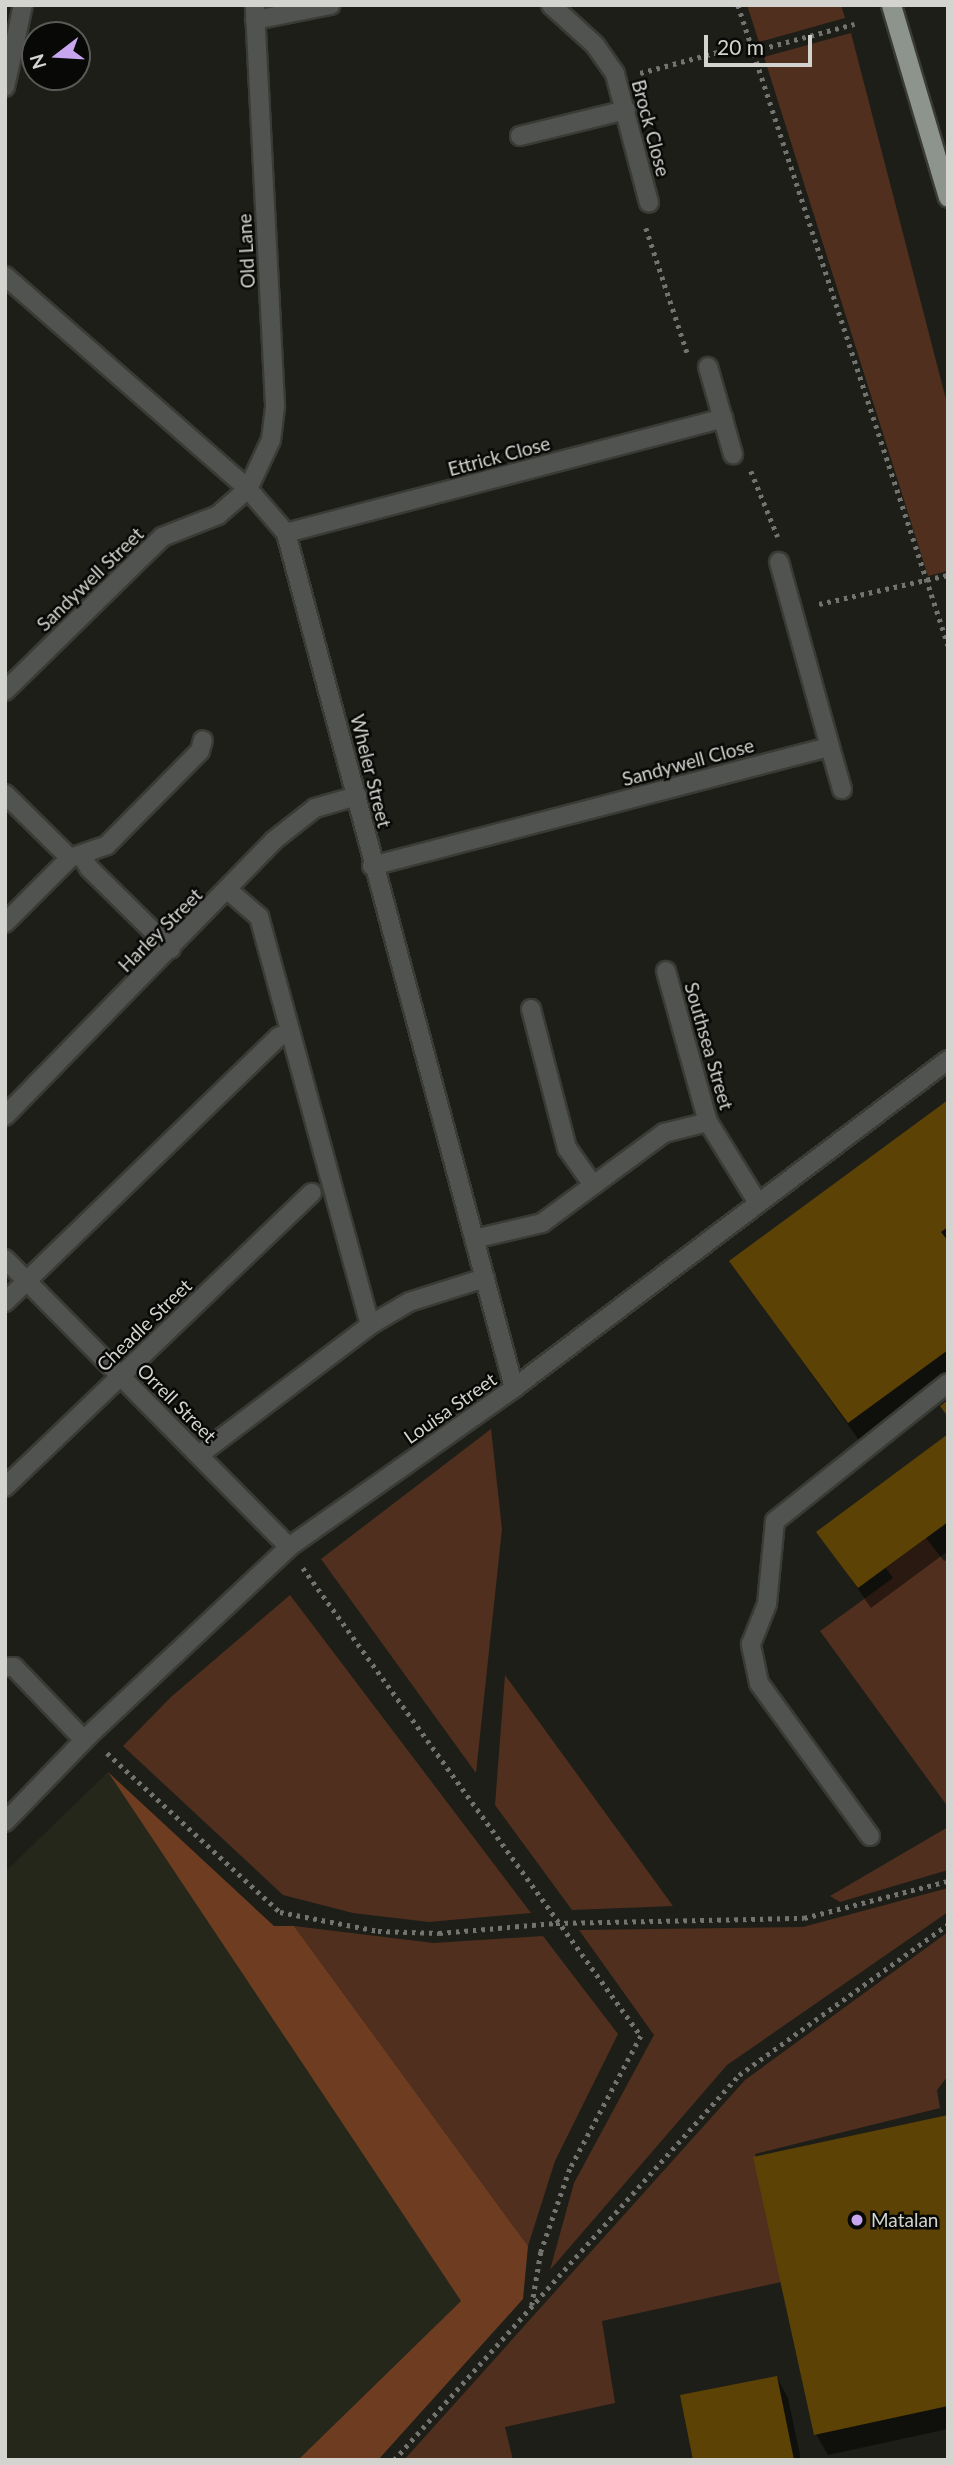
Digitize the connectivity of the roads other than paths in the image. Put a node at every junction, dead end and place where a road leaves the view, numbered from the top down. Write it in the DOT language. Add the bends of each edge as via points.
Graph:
graph roads {
  1 [pos="23,5"];
  2 [pos="331,5"];
  3 [pos="551,5"];
  4 [pos="891,5"];
  5 [pos="255,13"];
  6 [pos="5,87"];
  7 [pos="626,110"];
  8 [pos="520,136"];
  9 [pos="948,197"];
  10 [pos="649,203"];
  11 [pos="5,276"];
  12 [pos="708,367"];
  13 [pos="723,418"];
  14 [pos="733,454"];
  15 [pos="247,489"];
  16 [pos="286,533"];
  17 [pos="779,562"];
  18 [pos="5,691"];
  19 [pos="202,740"];
  20 [pos="830,747"];
  21 [pos="842,789"];
  22 [pos="5,794"];
  23 [pos="357,796"];
  24 [pos="76,856"];
  25 [pos="372,866"];
  26 [pos="229,891"];
  27 [pos="5,923"];
  28 [pos="171,949"];
  29 [pos="666,971"];
  30 [pos="531,1009"];
  31 [pos="290,1032"];
  32 [pos="948,1060"];
  33 [pos="5,1116"];
  34 [pos="708,1122"];
  35 [pos="593,1185"];
  36 [pos="332,1186"];
  37 [pos="758,1203"];
  38 [pos="474,1239"];
  39 [pos="5,1259"];
  40 [pos="485,1278"];
  41 [pos="27,1280"];
  42 [pos="5,1302"];
  43 [pos="370,1325"];
  44 [pos="121,1376"];
  45 [pos="948,1383"];
  46 [pos="514,1388"];
  47 [pos="199,1455"];
  48 [pos="5,1487"];
  49 [pos="289,1547"];
  50 [pos="5,1667"];
  51 [pos="86,1738"];
  52 [pos="5,1822"];
  53 [pos="870,1836"];
  1 -- 6 [label="street"];
  2 -- 5 [label="street"];
  3 -- 7 [label="street, Brock Close" via="594,45 617,80"];
  4 -- 9 [label="highway"];
  5 -- 15 [label="street, Old Lane" via="275,405 271,440"];
  7 -- 8 [label="street"];
  7 -- 10 [label="street, Brock Close"];
  11 -- 15 [label="street, Wheler Street"];
  12 -- 13 [label="street"];
  13 -- 14 [label="street"];
  13 -- 16 [label="street, Ettrick Close"];
  15 -- 16 [label="street, Wheler Street"];
  15 -- 18 [label="street, Sandywell Street" via="218,515 162,537"];
  16 -- 23 [label="street, Wheler Street"];
  17 -- 20 [label="street"];
  19 -- 24 [label="street" via="200,751 107,845"];
  20 -- 21 [label="street"];
  20 -- 25 [label="street, Sandywell Close"];
  22 -- 24 [label="street"];
  23 -- 25 [label="street, Wheler Street"];
  23 -- 26 [label="street, Harley Street" via="315,808 273,841"];
  24 -- 27 [label="street"];
  24 -- 28 [label="street"];
  25 -- 38 [label="street, Wheler Street"];
  26 -- 28 [label="street, Harley Street"];
  26 -- 31 [label="street" via="259,917"];
  28 -- 33 [label="street, Harley Street"];
  29 -- 34 [label="street, Southsea Street"];
  30 -- 35 [label="street" via="567,1147"];
  31 -- 36 [label="street"];
  31 -- 41 [label="street" via="278,1037"];
  32 -- 37 [label="street, Louisa Street"];
  34 -- 35 [label="street" via="664,1133"];
  34 -- 37 [label="street, Southsea Street"];
  35 -- 38 [label="street" via="542,1223"];
  36 -- 43 [label="street"];
  36 -- 44 [label="street, Cheadle Street" via="312,1193"];
  37 -- 46 [label="street, Louisa Street"];
  38 -- 40 [label="street, Wheler Street"];
  39 -- 41 [label="street, Orrell Street"];
  40 -- 43 [label="street" via="409,1301"];
  40 -- 46 [label="street, Wheler Street"];
  41 -- 42 [label="street"];
  41 -- 44 [label="street, Orrell Street"];
  43 -- 47 [label="street"];
  44 -- 47 [label="street, Orrell Street"];
  44 -- 48 [label="street, Cheadle Street"];
  45 -- 53 [label="street" via="775,1521 767,1604 751,1644 760,1683"];
  46 -- 49 [label="street, Louisa Street"];
  47 -- 49 [label="street, Orrell Street"];
  49 -- 51 [label="street, Louisa Street"];
  50 -- 51 [label="street" via="14,1667"];
  51 -- 52 [label="street, Louisa Street"];
}
